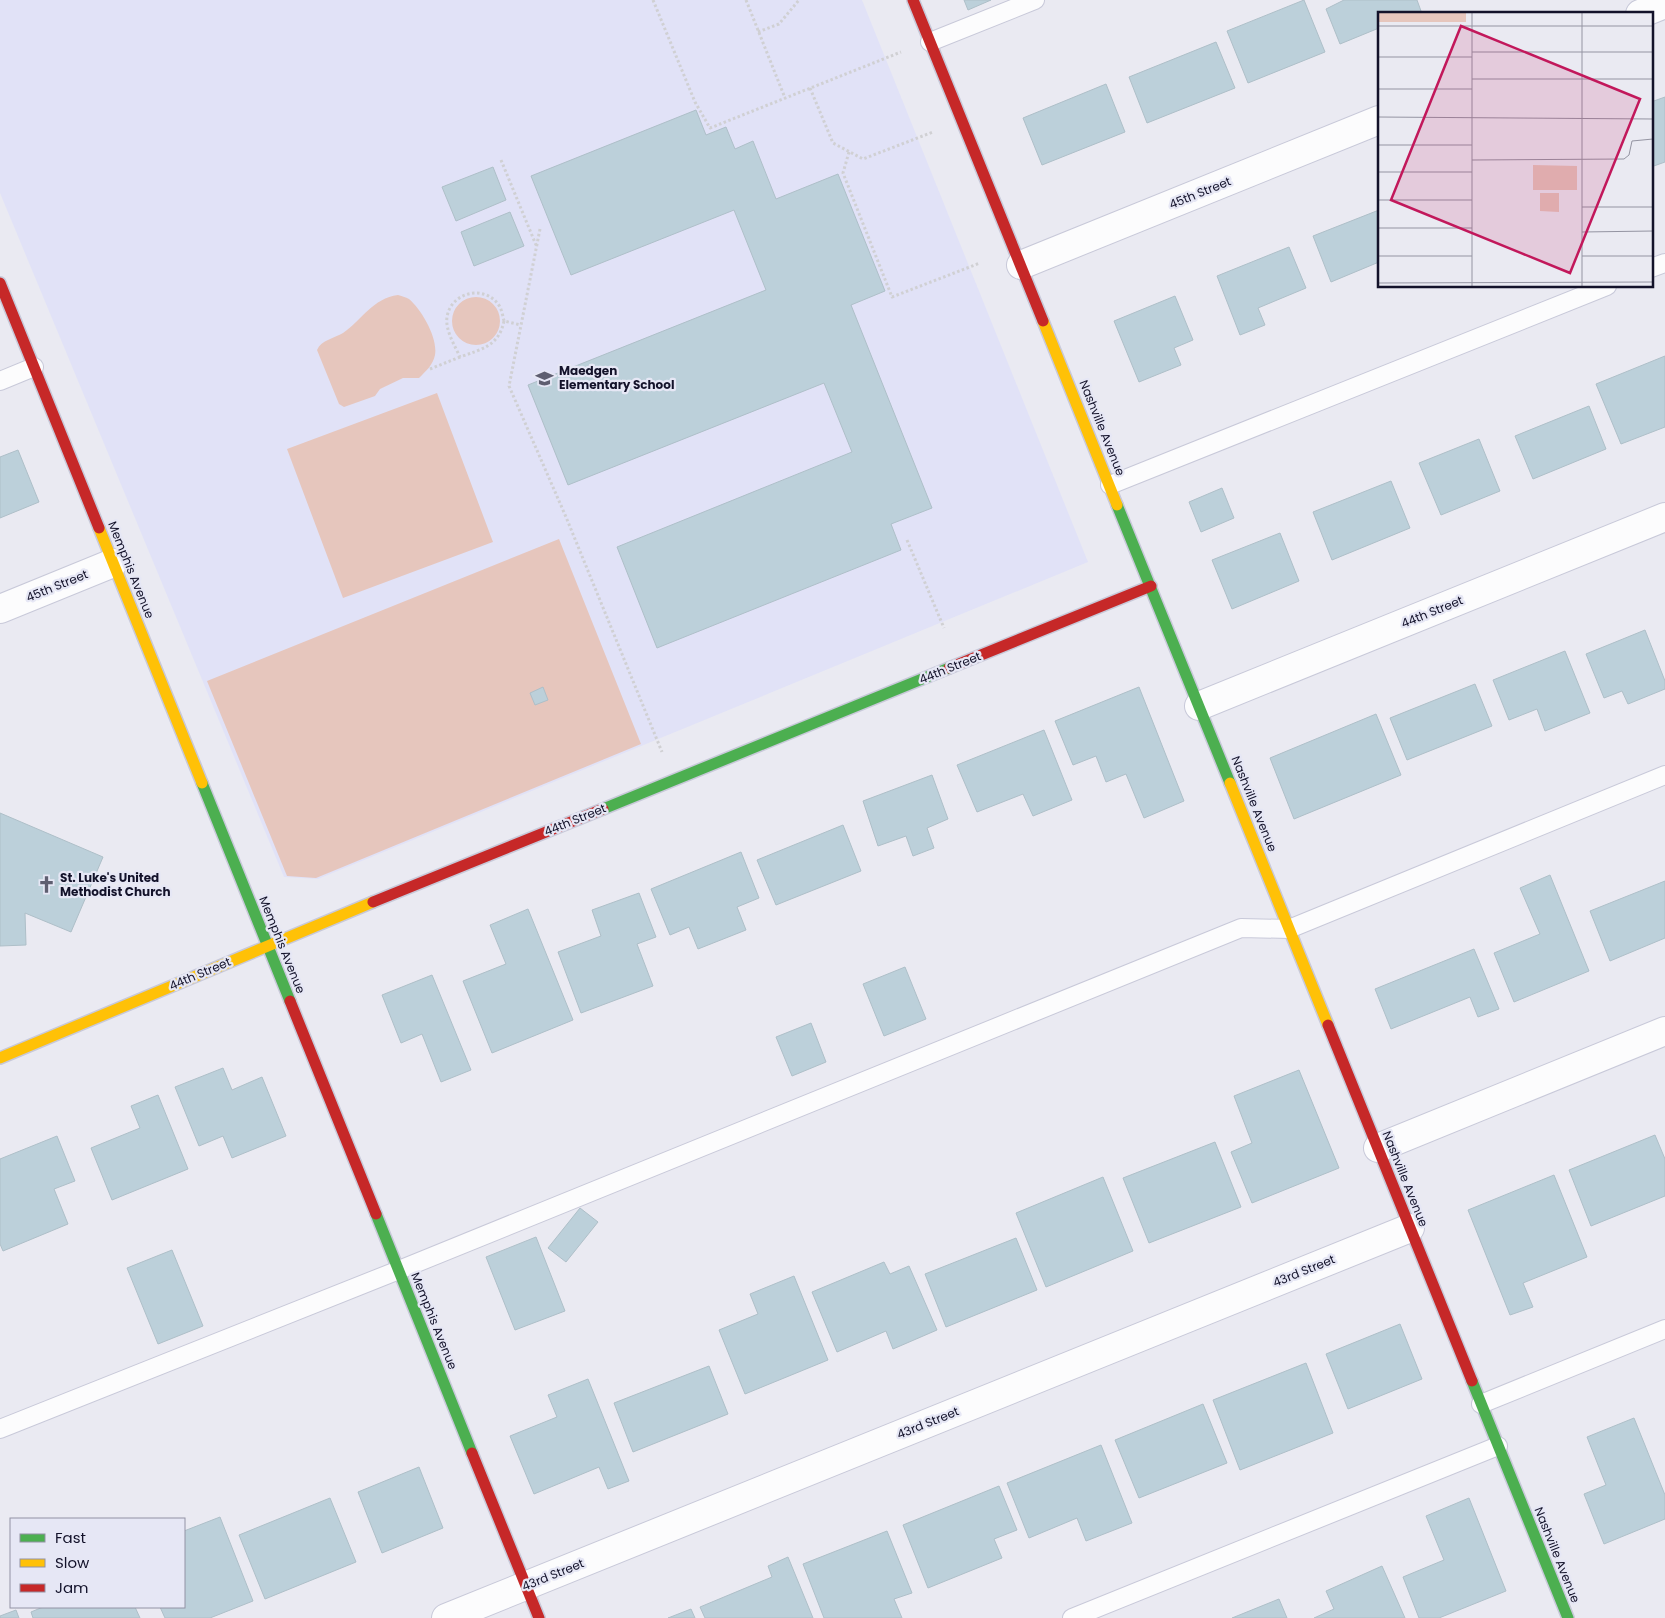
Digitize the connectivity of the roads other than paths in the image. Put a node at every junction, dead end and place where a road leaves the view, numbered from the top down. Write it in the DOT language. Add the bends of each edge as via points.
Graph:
graph roads {
  1 [pos="913,0"];
  2 [pos="1035,0"];
  3 [pos="1665,4"];
  4 [pos="1645,12"];
  5 [pos="930,42"];
  6 [pos="1378,120"];
  7 [pos="1665,263"];
  8 [pos="1021,265"];
  9 [pos="1652,268"];
  10 [pos="0,283"];
  11 [pos="1602,288"];
  12 [pos="34,367"];
  13 [pos="0,381"];
  14 [pos="1110,485"];
  15 [pos="1665,517"];
  16 [pos="113,563"];
  17 [pos="1151,586"];
  18 [pos="0,609"];
  19 [pos="1199,706"];
  20 [pos="1665,775"];
  21 [pos="1289,929"];
  22 [pos="267,945"];
  23 [pos="1665,1031"];
  24 [pos="0,1058"];
  25 [pos="1378,1148"];
  26 [pos="1410,1228"];
  27 [pos="399,1270"];
  28 [pos="1665,1329"];
  29 [pos="1481,1404"];
  30 [pos="0,1429"];
  31 [pos="1498,1446"];
  32 [pos="526,1586"];
  33 [pos="446,1618"];
  34 [pos="539,1618"];
  35 [pos="1072,1618"];
  36 [pos="1568,1618"];
  1 -- 5 [label="street, Nashville Avenue"];
  2 -- 5 [label="lane"];
  3 -- 4 [label="street"];
  5 -- 8 [label="street, Nashville Avenue"];
  6 -- 8 [label="street, 45th Street"];
  7 -- 9 [label="lane"];
  8 -- 14 [label="street, Nashville Avenue"];
  10 -- 12 [label="street, Memphis Avenue"];
  11 -- 14 [label="lane"];
  12 -- 13 [label="lane"];
  12 -- 16 [label="street, Memphis Avenue"];
  14 -- 17 [label="street, Nashville Avenue"];
  15 -- 19 [label="street, 44th Street"];
  16 -- 18 [label="street, 45th Street"];
  16 -- 22 [label="street, Memphis Avenue"];
  17 -- 19 [label="street, Nashville Avenue"];
  17 -- 22 [label="street, 44th Street"];
  19 -- 21 [label="street, Nashville Avenue"];
  20 -- 21 [label="lane"];
  21 -- 25 [label="street, Nashville Avenue"];
  21 -- 27 [label="lane" via="1241,928"];
  22 -- 24 [label="street, 44th Street"];
  22 -- 27 [label="street, Memphis Avenue"];
  23 -- 25 [label="street"];
  25 -- 26 [label="street, Nashville Avenue"];
  26 -- 29 [label="street, Nashville Avenue"];
  26 -- 32 [label="street, 43rd Street"];
  27 -- 30 [label="lane"];
  27 -- 32 [label="street, Memphis Avenue"];
  28 -- 29 [label="lane"];
  29 -- 31 [label="street, Nashville Avenue"];
  31 -- 35 [label="lane"];
  31 -- 36 [label="street, Nashville Avenue"];
  32 -- 33 [label="street, 43rd Street"];
  32 -- 34 [label="street, Memphis Avenue"];
}
